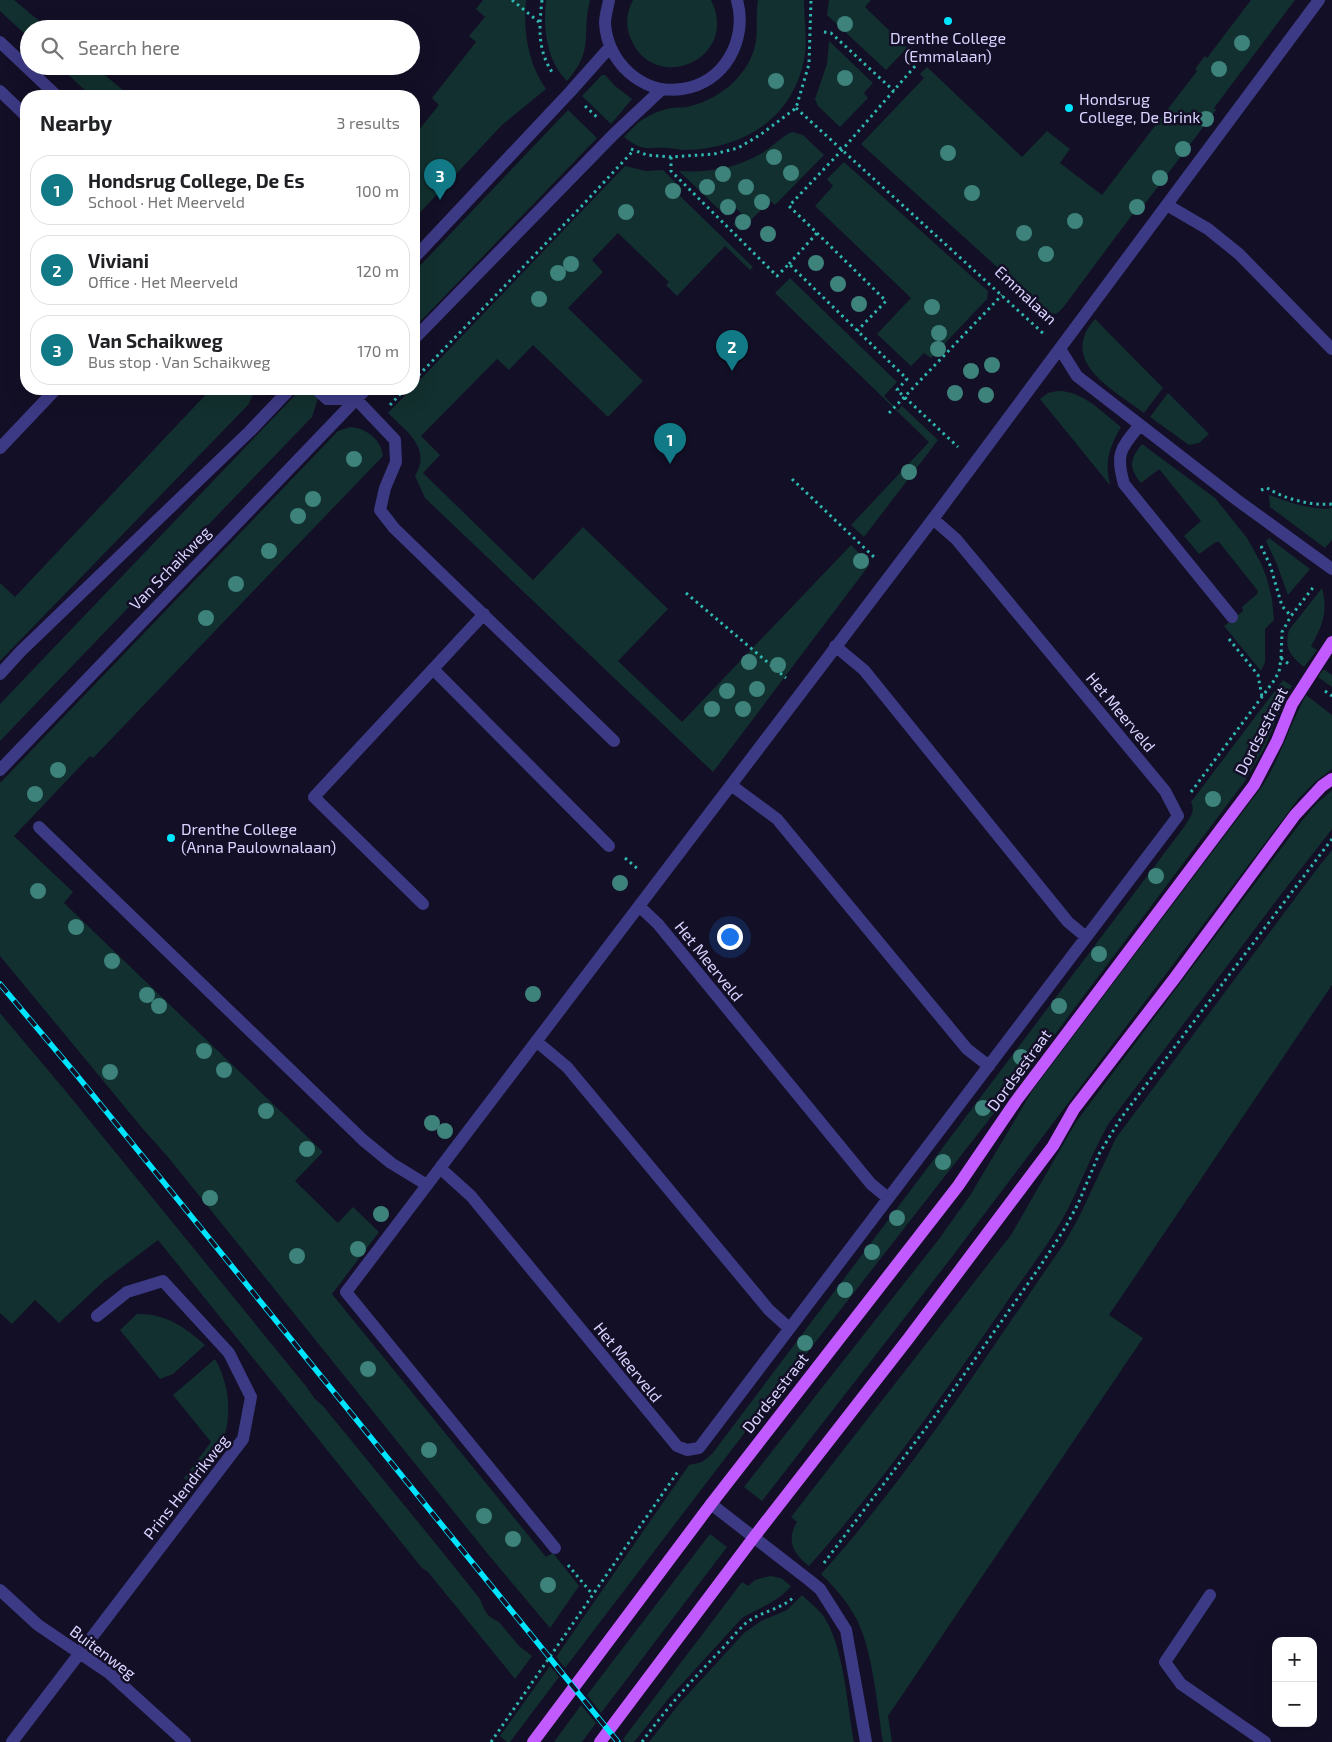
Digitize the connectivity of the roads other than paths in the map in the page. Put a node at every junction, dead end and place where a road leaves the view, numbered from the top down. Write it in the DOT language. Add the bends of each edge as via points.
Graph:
graph roads {
  1 [pos="609,0"];
  2 [pos="738,0"];
  3 [pos="1319,0"];
  4 [pos="0,42"];
  5 [pos="610,47"];
  6 [pos="20,61"];
  7 [pos="35,75"];
  8 [pos="662,89"];
  9 [pos="51,90"];
  10 [pos="0,91"];
  11 [pos="20,110"];
  12 [pos="1167,205"];
  13 [pos="420,252"];
  14 [pos="420,334"];
  15 [pos="1060,349"];
  16 [pos="1332,349"];
  17 [pos="50,395"];
  18 [pos="284,395"];
  19 [pos="323,395"];
  20 [pos="350,395"];
  21 [pos="355,395"];
  22 [pos="357,395"];
  23 [pos="1140,425"];
  24 [pos="0,448"];
  25 [pos="933,518"];
  26 [pos="1330,568"];
  27 [pos="484,614"];
  28 [pos="1232,617"];
  29 [pos="1332,642"];
  30 [pos="835,646"];
  31 [pos="1328,656"];
  32 [pos="433,669"];
  33 [pos="0,674"];
  34 [pos="614,741"];
  35 [pos="0,770"];
  36 [pos="1332,779"];
  37 [pos="731,785"];
  38 [pos="39,826"];
  39 [pos="609,846"];
  40 [pos="423,904"];
  41 [pos="638,906"];
  42 [pos="1086,937"];
  43 [pos="536,1040"];
  44 [pos="989,1066"];
  45 [pos="440,1168"];
  46 [pos="427,1185"];
  47 [pos="888,1198"];
  48 [pos="96,1316"];
  49 [pos="789,1328"];
  50 [pos="711,1504"];
  51 [pos="754,1538"];
  52 [pos="555,1548"];
  53 [pos="0,1590"];
  54 [pos="1210,1594"];
  55 [pos="80,1652"];
  56 [pos="12,1742"];
  57 [pos="185,1742"];
  58 [pos="533,1742"];
  59 [pos="600,1742"];
  60 [pos="866,1742"];
  61 [pos="1265,1742"];
  1 -- 5 [label="street" via="605,21"];
  2 -- 8 [label="street" via="741,21 738,40 730,58 717,73 701,83 682,89"];
  3 -- 12 [label="street"];
  4 -- 6 [label="street"];
  5 -- 8 [label="street" via="630,75"];
  5 -- 13 [label="street"];
  7 -- 9 [label="street"];
  8 -- 14 [label="street" via="614,134"];
  10 -- 11 [label="street"];
  12 -- 15 [label="street"];
  12 -- 16 [label="street" via="1208,229 1239,254"];
  15 -- 23 [label="street, Emmalaan" via="1077,376"];
  15 -- 25 [label="street"];
  17 -- 24 [label="street"];
  18 -- 33 [label="street"];
  19 -- 20 [label="street" via="327,399"];
  21 -- 35 [label="street, Van Schaikweg"];
  22 -- 27 [label="street" via="395,440 396,462 380,510 394,528"];
  23 -- 26 [label="street, Emmalaan"];
  23 -- 28 [label="street" via="1119,457 1124,484"];
  25 -- 30 [label="street"];
  25 -- 42 [label="street, Het Meerveld" via="956,539 1165,790 1178,816"];
  27 -- 32 [label="street"];
  27 -- 34 [label="street"];
  29 -- 31 [label="main road, Dordsestraat"];
  30 -- 37 [label="street"];
  30 -- 42 [label="street" via="864,670 1068,922"];
  31 -- 50 [label="main road, Dordsestraat" via="1292,704 1254,785 1016,1101 958,1186"];
  32 -- 39 [label="street"];
  32 -- 40 [label="street" via="314,797"];
  36 -- 51 [label="main road" via="1295,815 1074,1110 1053,1146"];
  37 -- 41 [label="street"];
  37 -- 44 [label="street" via="777,818 967,1049"];
  38 -- 46 [label="street" via="363,1140 391,1163"];
  41 -- 43 [label="street"];
  41 -- 47 [label="street, Het Meerveld" via="658,924 871,1184"];
  42 -- 44 [label="street"];
  43 -- 45 [label="street"];
  43 -- 49 [label="street" via="567,1067 769,1310"];
  44 -- 47 [label="street"];
  45 -- 46 [label="street"];
  45 -- 49 [label="street, Het Meerveld" via="471,1196 677,1446 686,1450 699,1448"];
  46 -- 52 [label="street" via="346,1292"];
  47 -- 49 [label="street"];
  48 -- 55 [label="street, Prins Hendrikweg" via="127,1292 163,1282 229,1353 251,1397 243,1439"];
  50 -- 51 [label="street"];
  50 -- 58 [label="main road, Dordsestraat"];
  51 -- 59 [label="main road"];
  51 -- 60 [label="street" via="810,1580 825,1596 846,1630"];
  53 -- 55 [label="street, Buitenweg" via="38,1625"];
  54 -- 61 [label="street" via="1165,1662 1180,1684"];
  55 -- 56 [label="street, Prins Hendrikweg"];
  55 -- 57 [label="street, Buitenweg" via="109,1673"];
}
